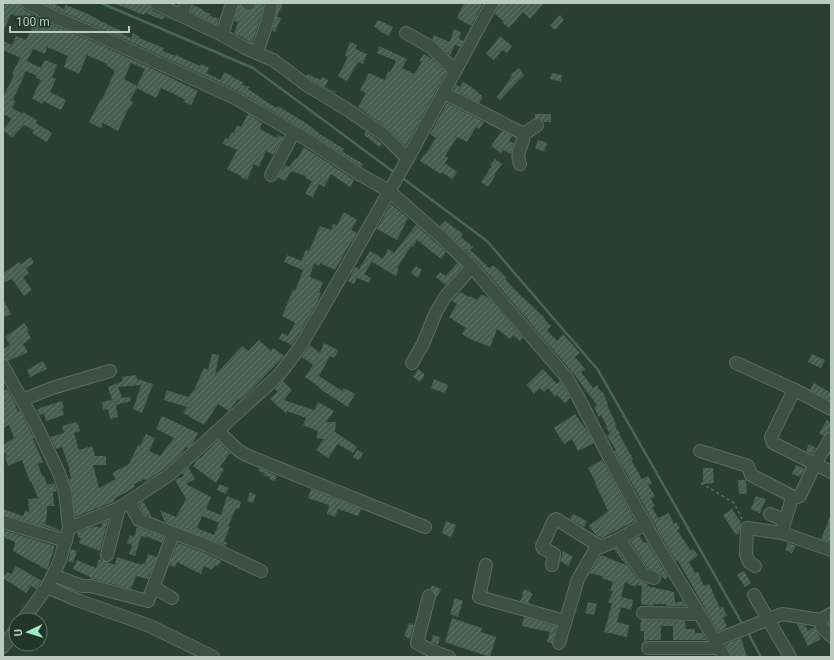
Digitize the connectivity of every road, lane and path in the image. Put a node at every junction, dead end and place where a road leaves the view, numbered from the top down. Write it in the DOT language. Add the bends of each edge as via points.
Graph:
graph roads {
  1 [pos="28,3"];
  2 [pos="186,3"];
  3 [pos="232,3"];
  4 [pos="492,3"];
  5 [pos="157,4"];
  6 [pos="271,4"];
  7 [pos="182,15"];
  8 [pos="406,33"];
  9 [pos="222,35"];
  10 [pos="258,54"];
  11 [pos="455,71"];
  12 [pos="444,92"];
  13 [pos="537,125"];
  14 [pos="294,132"];
  15 [pos="523,135"];
  16 [pos="407,160"];
  17 [pos="520,164"];
  18 [pos="271,175"];
  19 [pos="391,188"];
  20 [pos="472,267"];
  21 [pos="412,363"];
  22 [pos="736,364"];
  23 [pos="3,366"];
  24 [pos="110,371"];
  25 [pos="795,390"];
  26 [pos="22,400"];
  27 [pos="831,409"];
  28 [pos="218,430"];
  29 [pos="831,438"];
  30 [pos="700,451"];
  31 [pos="815,464"];
  32 [pos="831,472"];
  33 [pos="701,483"];
  34 [pos="792,496"];
  35 [pos="124,505"];
  36 [pos="770,514"];
  37 [pos="784,520"];
  38 [pos="3,522"];
  39 [pos="645,524"];
  40 [pos="425,527"];
  41 [pos="69,528"];
  42 [pos="747,528"];
  43 [pos="782,533"];
  44 [pos="173,534"];
  45 [pos="619,539"];
  46 [pos="66,541"];
  47 [pos="598,545"];
  48 [pos="831,550"];
  49 [pos="107,555"];
  50 [pos="486,565"];
  51 [pos="552,565"];
  52 [pos="755,566"];
  53 [pos="261,571"];
  54 [pos="53,575"];
  55 [pos="654,578"];
  56 [pos="47,587"];
  57 [pos="153,587"];
  58 [pos="754,595"];
  59 [pos="429,596"];
  60 [pos="172,598"];
  61 [pos="29,612"];
  62 [pos="643,613"];
  63 [pos="699,614"];
  64 [pos="831,614"];
  65 [pos="765,619"];
  66 [pos="820,620"];
  67 [pos="566,621"];
  68 [pos="831,636"];
  69 [pos="559,644"];
  70 [pos="648,648"];
  71 [pos="720,648"];
  72 [pos="213,657"];
  73 [pos="449,657"];
  74 [pos="790,657"];
  1 -- 14 [label="street" via="235,98"];
  2 -- 7 [label="street"];
  3 -- 9 [label="street"];
  4 -- 11 [label="street"];
  5 -- 7 [label="street"];
  6 -- 10 [label="street"];
  7 -- 9 [label="street"];
  8 -- 11 [label="street" via="431,47"];
  9 -- 10 [label="street"];
  10 -- 16 [label="street" via="273,60 305,84 383,134"];
  11 -- 12 [label="street"];
  12 -- 15 [label="street"];
  12 -- 16 [label="street"];
  13 -- 15 [label="street"];
  14 -- 18 [label="street"];
  14 -- 19 [label="street"];
  15 -- 17 [label="street" via="518,153"];
  16 -- 19 [label="street"];
  19 -- 20 [label="street"];
  19 -- 28 [label="street" via="300,347 279,374"];
  20 -- 21 [label="street" via="444,297"];
  20 -- 39 [label="street" via="566,378"];
  22 -- 25 [label="street"];
  23 -- 26 [label="street"];
  24 -- 26 [label="street" via="52,388"];
  25 -- 27 [label="street"];
  25 -- 31 [label="street" via="792,391 771,439 773,443"];
  26 -- 41 [label="street" via="59,472 65,491"];
  28 -- 35 [label="street" via="169,475"];
  28 -- 40 [label="street" via="246,455"];
  29 -- 31 [label="street"];
  30 -- 34 [label="street" via="748,466 750,475"];
  31 -- 32 [label="street"];
  31 -- 34 [label="street" via="800,496"];
  33 -- 42 [label="path" via="734,503"];
  34 -- 37 [label="street"];
  35 -- 41 [label="street"];
  35 -- 44 [label="street" via="139,520"];
  35 -- 49 [label="street"];
  36 -- 37 [label="street"];
  37 -- 43 [label="street"];
  38 -- 46 [label="street"];
  39 -- 45 [label="street"];
  39 -- 63 [label="street"];
  41 -- 46 [label="street"];
  42 -- 43 [label="street"];
  42 -- 52 [label="street" via="746,555 749,562"];
  43 -- 48 [label="street"];
  44 -- 53 [label="street" via="208,546"];
  44 -- 57 [label="street"];
  45 -- 47 [label="street" via="602,547"];
  45 -- 55 [label="street" via="643,574"];
  46 -- 54 [label="street"];
  47 -- 51 [label="street" via="556,519 542,546 554,554"];
  47 -- 67 [label="street" via="580,576"];
  50 -- 67 [label="street" via="479,597"];
  54 -- 56 [label="street"];
  54 -- 57 [label="street" via="82,586 148,601"];
  56 -- 61 [label="street"];
  56 -- 72 [label="street" via="150,626"];
  57 -- 60 [label="street"];
  58 -- 65 [label="street"];
  59 -- 73 [label="street" via="417,643"];
  62 -- 63 [label="street"];
  63 -- 71 [label="street"];
  64 -- 66 [label="street"];
  65 -- 66 [label="street" via="782,614"];
  65 -- 71 [label="street" via="734,633"];
  65 -- 74 [label="street"];
  66 -- 68 [label="street" via="822,627"];
  67 -- 69 [label="street"];
  70 -- 71 [label="street"];
}
